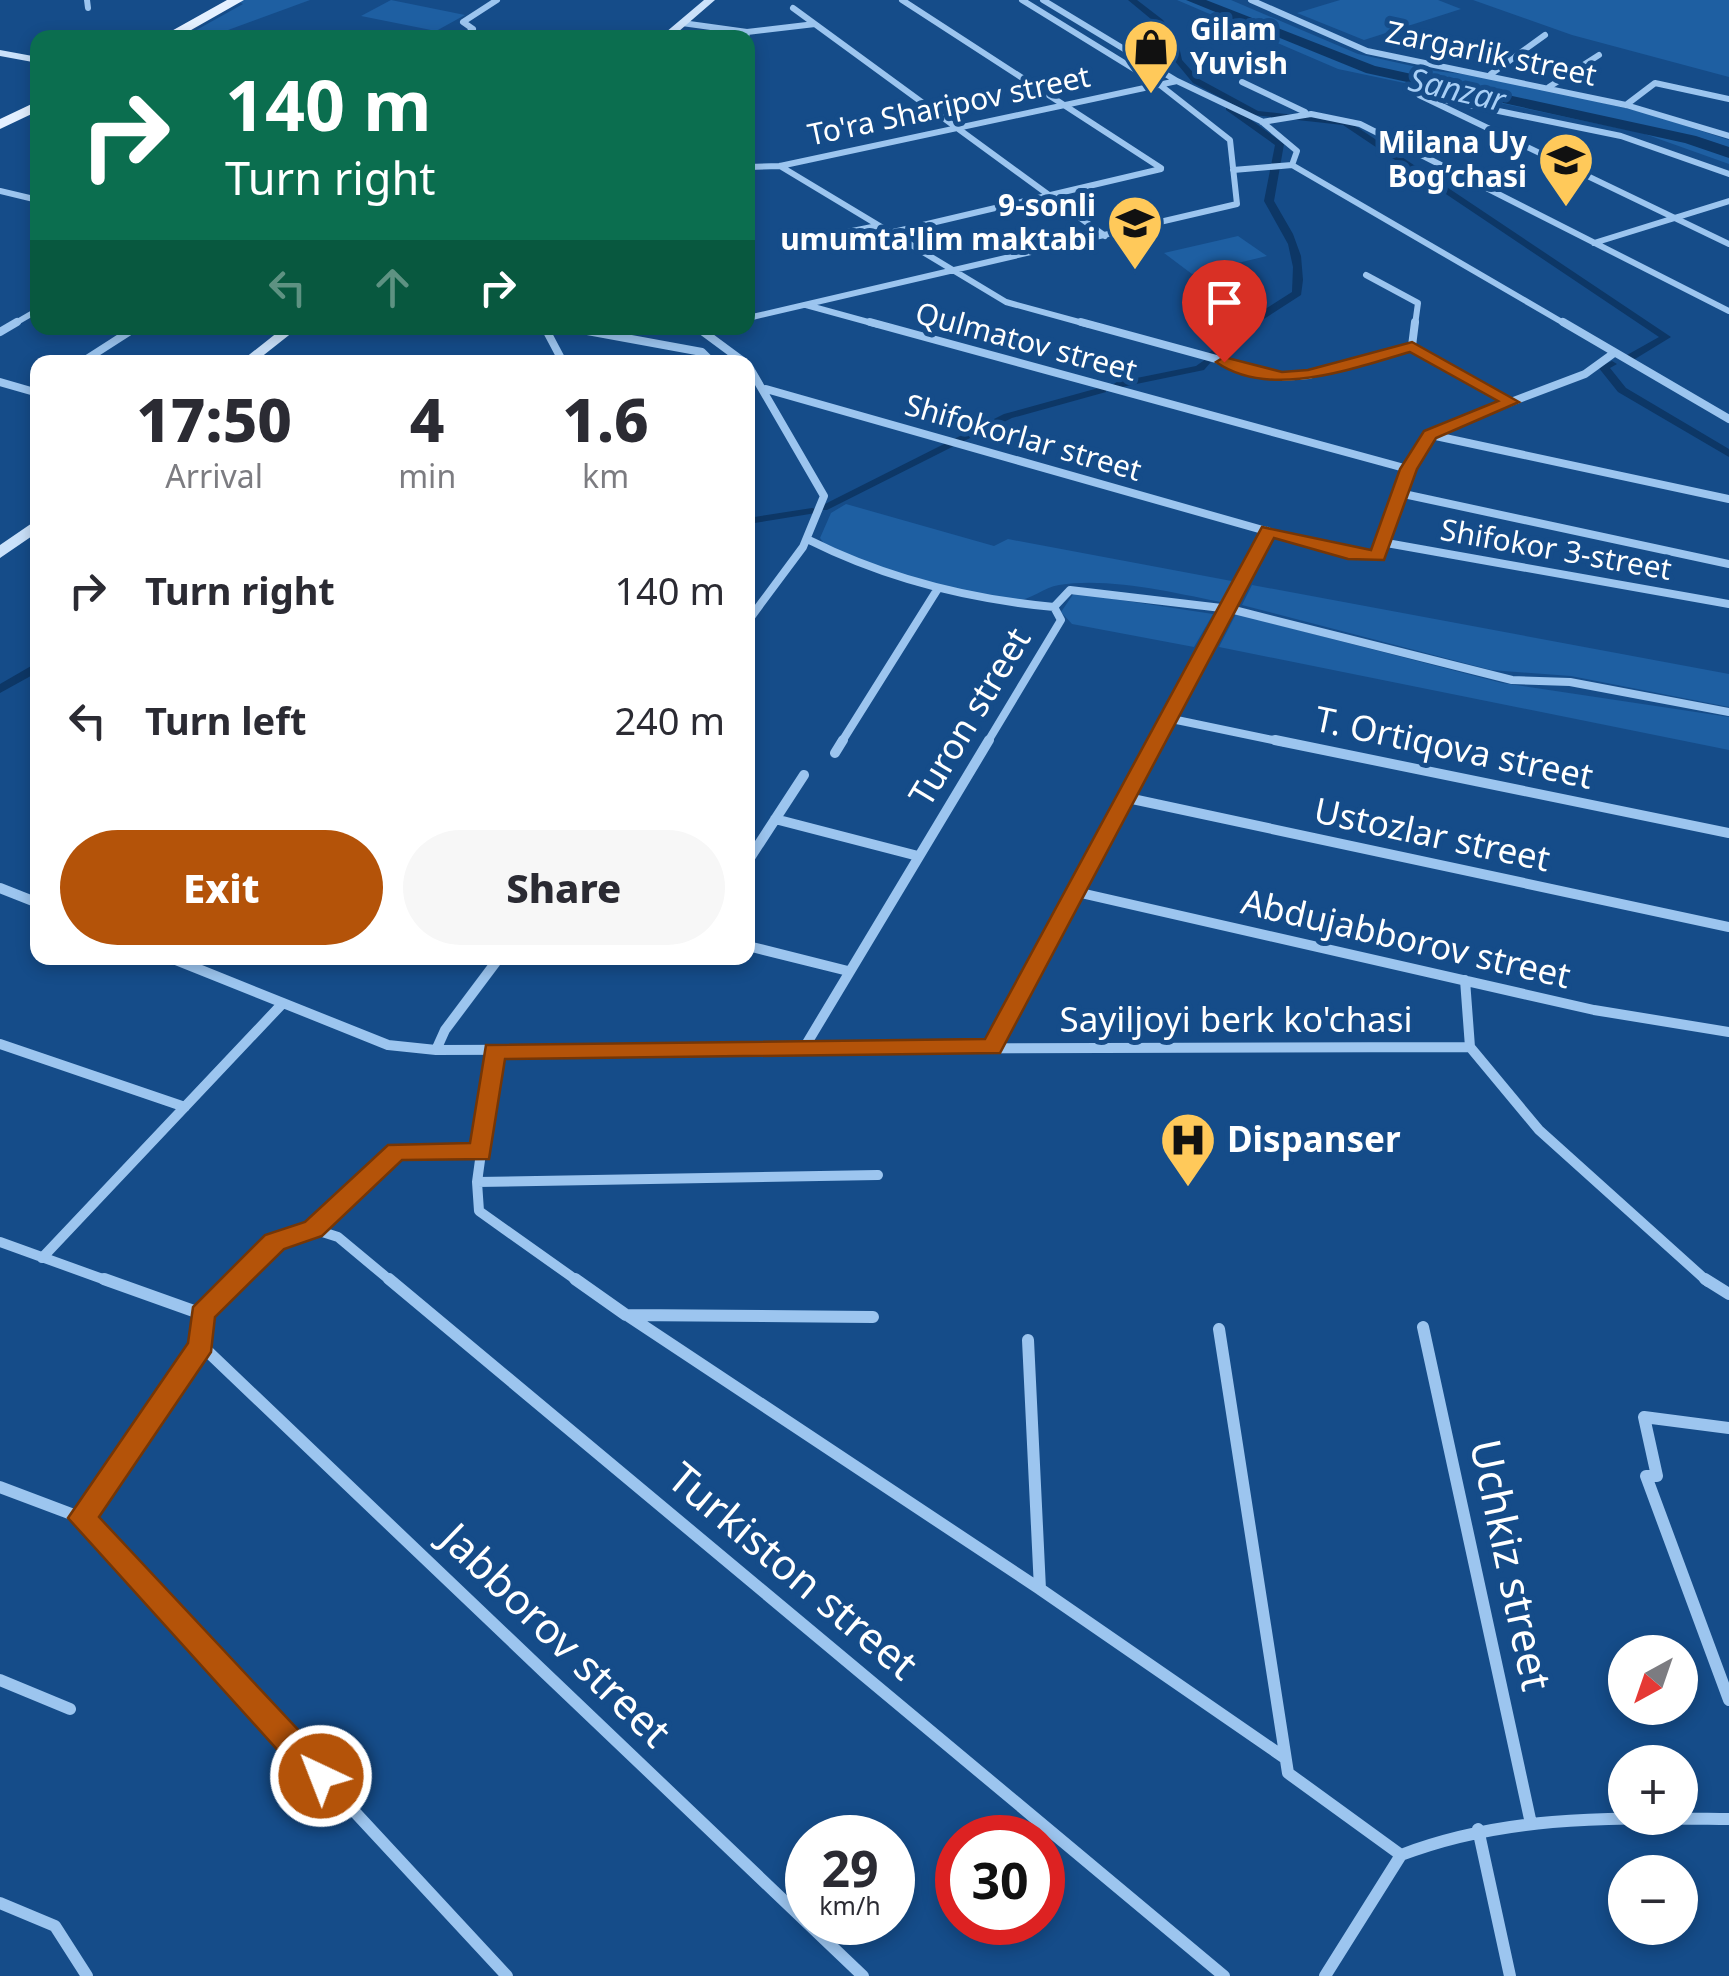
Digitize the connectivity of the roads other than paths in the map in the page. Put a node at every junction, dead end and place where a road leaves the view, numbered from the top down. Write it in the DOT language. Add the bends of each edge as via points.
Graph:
graph roads {
  1 [pos="215,0"];
  2 [pos="237,0"];
  3 [pos="497,0"];
  4 [pos="710,0"];
  5 [pos="902,0"];
  6 [pos="1022,0"];
  7 [pos="1043,0"];
  8 [pos="1251,0"];
  9 [pos="793,8"];
  10 [pos="682,23"];
  11 [pos="816,24"];
  12 [pos="159,30"];
  13 [pos="181,30"];
  14 [pos="473,30"];
  15 [pos="674,30"];
  16 [pos="720,30"];
  17 [pos="755,34"];
  18 [pos="1545,35"];
  19 [pos="1599,55"];
  20 [pos="0,56"];
  21 [pos="30,62"];
  22 [pos="1491,74"];
  23 [pos="1178,81"];
  24 [pos="1242,82"];
  25 [pos="1160,85"];
  26 [pos="1549,88"];
  27 [pos="30,98"];
  28 [pos="1729,99"];
  29 [pos="1062,104"];
  30 [pos="1626,105"];
  31 [pos="30,109"];
  32 [pos="0,113"];
  33 [pos="1310,114"];
  34 [pos="1262,122"];
  35 [pos="0,125"];
  36 [pos="954,128"];
  37 [pos="1729,136"];
  38 [pos="1292,165"];
  39 [pos="780,166"];
  40 [pos="755,167"];
  41 [pos="1233,170"];
  42 [pos="1729,174"];
  43 [pos="0,191"];
  44 [pos="1047,194"];
  45 [pos="30,198"];
  46 [pos="1729,201"];
  47 [pos="1674,217"];
  48 [pos="878,225"];
  49 [pos="890,233"];
  50 [pos="1105,236"];
  51 [pos="1593,243"];
  52 [pos="788,244"];
  53 [pos="1729,244"];
  54 [pos="954,271"];
  55 [pos="1366,276"];
  56 [pos="805,305"];
  57 [pos="1729,311"];
  58 [pos="30,315"];
  59 [pos="755,316"];
  60 [pos="0,332"];
  61 [pos="124,335"];
  62 [pos="282,335"];
  63 [pos="609,335"];
  64 [pos="711,335"];
  65 [pos="1412,346"];
  66 [pos="1614,353"];
  67 [pos="93,355"];
  68 [pos="257,355"];
  69 [pos="705,355"];
  70 [pos="735,355"];
  71 [pos="755,375"];
  72 [pos="0,382"];
  73 [pos="11,385"];
  74 [pos="766,389"];
  75 [pos="0,390"];
  76 [pos="30,390"];
  77 [pos="1511,402"];
  78 [pos="1726,415"];
  79 [pos="1430,435"];
  80 [pos="1408,469"];
  81 [pos="1399,494"];
  82 [pos="1729,499"];
  83 [pos="30,530"];
  84 [pos="1268,531"];
  85 [pos="809,540"];
  86 [pos="1382,542"];
  87 [pos="0,552"];
  88 [pos="1729,564"];
  89 [pos="936,590"];
  90 [pos="1729,604"];
  91 [pos="1054,607"];
  92 [pos="1230,609"];
  93 [pos="755,612"];
  94 [pos="1729,712"];
  95 [pos="1168,718"];
  96 [pos="835,753"];
  97 [pos="804,775"];
  98 [pos="1123,797"];
  99 [pos="775,818"];
  100 [pos="1729,832"];
  101 [pos="755,850"];
  102 [pos="918,856"];
  103 [pos="0,888"];
  104 [pos="1072,891"];
  105 [pos="30,900"];
  106 [pos="1729,927"];
  107 [pos="755,948"];
  108 [pos="188,965"];
  109 [pos="494,965"];
  110 [pos="848,971"];
  111 [pos="1465,980"];
  112 [pos="283,1003"];
  113 [pos="1729,1032"];
  114 [pos="0,1044"];
  115 [pos="992,1047"];
  116 [pos="804,1048"];
  117 [pos="1470,1048"];
  118 [pos="436,1050"];
  119 [pos="495,1051"];
  120 [pos="184,1107"];
  121 [pos="481,1152"];
  122 [pos="878,1175"];
  123 [pos="476,1182"];
  124 [pos="314,1229"];
  125 [pos="0,1242"];
  126 [pos="42,1258"];
  127 [pos="1729,1294"];
  128 [pos="202,1314"];
  129 [pos="626,1315"];
  130 [pos="872,1318"];
  131 [pos="1423,1327"];
  132 [pos="1219,1329"];
  133 [pos="1028,1340"];
  134 [pos="201,1345"];
  135 [pos="1729,1428"];
  136 [pos="0,1487"];
  137 [pos="82,1518"];
  138 [pos="1040,1589"];
  139 [pos="0,1680"];
  140 [pos="1729,1700"];
  141 [pos="70,1709"];
  142 [pos="1286,1758"];
  143 [pos="1530,1819"];
  144 [pos="1729,1819"];
  145 [pos="1478,1829"];
  146 [pos="1401,1855"];
  147 [pos="0,1903"];
  148 [pos="87,1976"];
  149 [pos="507,1976"];
  150 [pos="864,1976"];
  151 [pos="1224,1976"];
  152 [pos="1324,1976"];
  153 [pos="1510,1976"];
  1 -- 12 [label="main road"];
  2 -- 13 [label="main road"];
  3 -- 14 [label="street" via="463,22"];
  4 -- 10 [label="main road"];
  5 -- 29 [label="street"];
  6 -- 25 [label="street"];
  7 -- 23 [label="street"];
  8 -- 22 [label="street, Zargarlik street" via="1368,52"];
  9 -- 11 [label="street"];
  10 -- 15 [label="main road"];
  10 -- 16 [label="street"];
  11 -- 17 [label="street"];
  11 -- 36 [label="street"];
  18 -- 22 [label="street"];
  19 -- 26 [label="street"];
  20 -- 21 [label="main road"];
  22 -- 26 [label="street, Zargarlik street"];
  23 -- 25 [label="street, To'ra Sharipov street"];
  23 -- 34 [label="street"];
  24 -- 33 [label="street"];
  25 -- 29 [label="street, To'ra Sharipov street"];
  25 -- 41 [label="street" via="1230,140"];
  26 -- 30 [label="street, Zargarlik street"];
  27 -- 32 [label="main road"];
  28 -- 30 [label="street" via="1655,83"];
  29 -- 36 [label="street, To'ra Sharipov street"];
  29 -- 44 [label="street" via="1161,168"];
  30 -- 37 [label="street, Zargarlik street"];
  31 -- 35 [label="main road"];
  33 -- 34 [label="street"];
  33 -- 51 [label="street" via="1360,124"];
  34 -- 38 [label="street" via="1294,144"];
  36 -- 39 [label="street, To'ra Sharipov street"];
  36 -- 44 [label="street"];
  38 -- 41 [label="street"];
  38 -- 66 [label="street"];
  39 -- 40 [label="street, To'ra Sharipov street"];
  39 -- 48 [label="street"];
  41 -- 50 [label="street" via="1237,204"];
  42 -- 47 [label="street" via="1660,147 1544,116 1419,95"];
  43 -- 45 [label="street"];
  44 -- 49 [label="street"];
  44 -- 50 [label="street"];
  46 -- 47 [label="street"];
  47 -- 51 [label="street"];
  47 -- 53 [label="street"];
  48 -- 49 [label="street"];
  48 -- 52 [label="street"];
  49 -- 54 [label="street"];
  50 -- 54 [label="street"];
  51 -- 57 [label="street"];
  54 -- 56 [label="street"];
  54 -- 65 [label="street" via="1006,302 1282,376"];
  55 -- 65 [label="street" via="1418,303"];
  56 -- 59 [label="street"];
  56 -- 80 [label="street, Qulmatov street"];
  58 -- 60 [label="street"];
  61 -- 67 [label="street"];
  62 -- 68 [label="main road"];
  63 -- 69 [label="street"];
  64 -- 70 [label="street"];
  65 -- 77 [label="street"];
  66 -- 77 [label="street" via="1584,374"];
  66 -- 78 [label="street"];
  71 -- 74 [label="street"];
  72 -- 73 [label="street"];
  73 -- 75 [label="street"];
  73 -- 76 [label="street"];
  74 -- 84 [label="street, Shifokorlar street"];
  74 -- 85 [label="street" via="824,496"];
  77 -- 79 [label="street"];
  79 -- 80 [label="street"];
  79 -- 82 [label="street"];
  80 -- 81 [label="street"];
  81 -- 86 [label="street"];
  81 -- 88 [label="street"];
  83 -- 87 [label="main road"];
  84 -- 86 [label="street, Shifokor 3-street" via="1348,554 1378,556"];
  84 -- 92 [label="street"];
  85 -- 89 [label="street" via="849,562"];
  85 -- 93 [label="street"];
  86 -- 90 [label="street, Shifokor 3-street"];
  89 -- 91 [label="street"];
  89 -- 96 [label="street"];
  91 -- 92 [label="street" via="1070,590"];
  91 -- 102 [label="street, Turon street" via="1061,620"];
  92 -- 94 [label="street" via="1512,680 1570,682"];
  92 -- 95 [label="street"];
  95 -- 98 [label="street"];
  95 -- 100 [label="street, T. Ortiqova street"];
  97 -- 99 [label="street"];
  98 -- 104 [label="street"];
  98 -- 106 [label="street, Ustozlar street"];
  99 -- 101 [label="street"];
  99 -- 102 [label="street, Turon street"];
  102 -- 110 [label="street, Turon street"];
  103 -- 105 [label="street"];
  104 -- 111 [label="street, Abdujabborov street"];
  104 -- 115 [label="street"];
  107 -- 110 [label="street"];
  108 -- 112 [label="street, Sayiljoyi berk ko'chasi"];
  109 -- 118 [label="street"];
  110 -- 116 [label="street, Turon street"];
  111 -- 113 [label="street, Abdujabborov street"];
  111 -- 117 [label="street"];
  112 -- 118 [label="street, Sayiljoyi berk ko'chasi" via="388,1045"];
  112 -- 120 [label="street"];
  114 -- 120 [label="street"];
  115 -- 116 [label="street, Sayiljoyi berk ko'chasi"];
  115 -- 117 [label="street, Sayiljoyi berk ko'chasi"];
  116 -- 119 [label="street, Sayiljoyi berk ko'chasi"];
  117 -- 127 [label="street" via="1540,1130"];
  118 -- 119 [label="street, Sayiljoyi berk ko'chasi"];
  119 -- 121 [label="street"];
  120 -- 126 [label="street"];
  121 -- 123 [label="street"];
  121 -- 124 [label="street" via="396,1152"];
  122 -- 123 [label="street"];
  123 -- 129 [label="street" via="479,1212"];
  124 -- 128 [label="street" via="274,1242"];
  124 -- 151 [label="street, Turkiston street" via="338,1237"];
  125 -- 126 [label="street"];
  126 -- 128 [label="street"];
  128 -- 134 [label="street"];
  129 -- 130 [label="street"];
  129 -- 138 [label="street"];
  131 -- 143 [label="street, Uchkiz street"];
  132 -- 142 [label="street"];
  133 -- 138 [label="street"];
  134 -- 137 [label="street"];
  134 -- 150 [label="street, Jabborov street"];
  135 -- 140 [label="street" via="1644,1417 1657,1476 1646,1476"];
  136 -- 137 [label="street"];
  137 -- 149 [label="street"];
  138 -- 142 [label="street"];
  139 -- 141 [label="street"];
  142 -- 146 [label="street" via="1288,1773"];
  143 -- 144 [label="street"];
  143 -- 145 [label="street"];
  145 -- 146 [label="street"];
  145 -- 153 [label="street"];
  146 -- 152 [label="street"];
  147 -- 148 [label="street" via="55,1926"];
}
